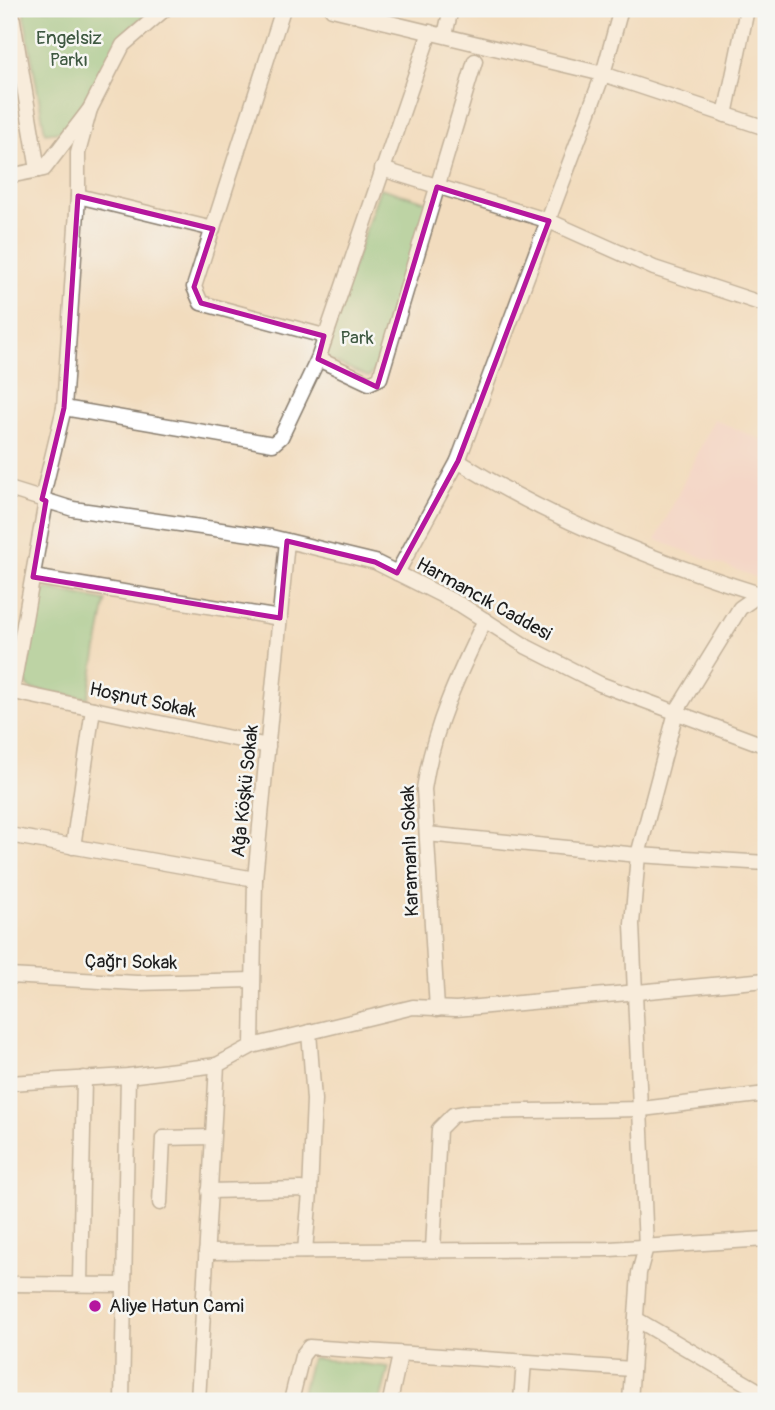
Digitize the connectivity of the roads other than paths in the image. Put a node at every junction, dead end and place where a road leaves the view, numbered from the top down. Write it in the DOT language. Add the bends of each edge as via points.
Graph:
graph roads {
  1 [pos="11,9"];
  2 [pos="165,9"];
  3 [pos="283,9"];
  4 [pos="332,9"];
  5 [pos="451,9"];
  6 [pos="621,9"];
  7 [pos="747,9"];
  8 [pos="381,14"];
  9 [pos="430,32"];
  10 [pos="445,35"];
  11 [pos="475,61"];
  12 [pos="603,74"];
  13 [pos="90,109"];
  14 [pos="725,115"];
  15 [pos="766,128"];
  16 [pos="382,169"];
  17 [pos="38,170"];
  18 [pos="9,176"];
  19 [pos="437,187"];
  20 [pos="78,196"];
  21 [pos="549,221"];
  22 [pos="212,229"];
  23 [pos="766,305"];
  24 [pos="324,336"];
  25 [pos="318,359"];
  26 [pos="64,408"];
  27 [pos="458,461"];
  28 [pos="9,489"];
  29 [pos="44,500"];
  30 [pos="287,541"];
  31 [pos="397,573"];
  32 [pos="33,577"];
  33 [pos="763,595"];
  34 [pos="280,618"];
  35 [pos="485,620"];
  36 [pos="10,692"];
  37 [pos="93,709"];
  38 [pos="676,712"];
  39 [pos="268,746"];
  40 [pos="766,746"];
  41 [pos="427,834"];
  42 [pos="9,835"];
  43 [pos="73,847"];
  44 [pos="638,855"];
  45 [pos="766,863"];
  46 [pos="255,879"];
  47 [pos="9,976"];
  48 [pos="252,980"];
  49 [pos="766,980"];
  50 [pos="635,990"];
  51 [pos="437,1009"];
  52 [pos="309,1032"];
  53 [pos="252,1046"];
  54 [pos="217,1065"];
  55 [pos="128,1076"];
  56 [pos="84,1078"];
  57 [pos="9,1083"];
  58 [pos="766,1094"];
  59 [pos="642,1109"];
  60 [pos="211,1137"];
  61 [pos="209,1191"];
  62 [pos="310,1193"];
  63 [pos="160,1203"];
  64 [pos="766,1239"];
  65 [pos="646,1247"];
  66 [pos="433,1250"];
  67 [pos="305,1251"];
  68 [pos="206,1252"];
  69 [pos="9,1284"];
  70 [pos="79,1284"];
  71 [pos="124,1285"];
  72 [pos="636,1320"];
  73 [pos="400,1355"];
  74 [pos="524,1362"];
  75 [pos="632,1369"];
  76 [pos="766,1395"];
  77 [pos="122,1401"];
  78 [pos="198,1401"];
  79 [pos="291,1401"];
  80 [pos="390,1401"];
  81 [pos="521,1401"];
  82 [pos="630,1401"];
  1 -- 17 [label="street"];
  2 -- 13 [label="street" via="123,45"];
  3 -- 22 [label="street"];
  4 -- 8 [label="street"];
  5 -- 10 [label="street"];
  6 -- 12 [label="street"];
  7 -- 14 [label="street"];
  8 -- 9 [label="street"];
  9 -- 10 [label="street"];
  9 -- 16 [label="street"];
  10 -- 12 [label="street"];
  11 -- 19 [label="street"];
  12 -- 14 [label="street"];
  12 -- 21 [label="street"];
  13 -- 17 [label="street" via="44,169"];
  13 -- 20 [label="street" via="78,153"];
  14 -- 15 [label="street"];
  16 -- 19 [label="street"];
  16 -- 24 [label="street"];
  17 -- 18 [label="street"];
  19 -- 21 [label="street"];
  19 -- 25 [label="street" via="380,378 369,383"];
  20 -- 22 [label="street"];
  20 -- 26 [label="street"];
  21 -- 23 [label="street" via="654,268"];
  21 -- 27 [label="street"];
  22 -- 24 [label="street" via="194,287 201,303"];
  24 -- 25 [label="street"];
  25 -- 26 [label="street" via="281,437 273,444"];
  26 -- 29 [label="street"];
  27 -- 31 [label="street"];
  27 -- 33 [label="street" via="509,493 634,550"];
  28 -- 29 [label="street, Harmancık Caddesi"];
  29 -- 30 [label="street, Harmancık Caddesi" via="73,509"];
  29 -- 32 [label="street"];
  30 -- 31 [label="street, Harmancık Caddesi" via="375,562"];
  30 -- 34 [label="street, Ağa Köşkü Sokak"];
  31 -- 35 [label="street, Harmancık Caddesi"];
  32 -- 34 [label="street"];
  32 -- 36 [label="street"];
  33 -- 38 [label="street" via="740,608"];
  34 -- 39 [label="street, Ağa Köşkü Sokak"];
  35 -- 38 [label="street, Harmancık Caddesi" via="600,684"];
  35 -- 41 [label="street, Karamanlı Sokak" via="452,686 429,760 424,789"];
  36 -- 37 [label="street, Hoşnut Sokak"];
  37 -- 39 [label="street, Hoşnut Sokak"];
  37 -- 43 [label="street"];
  38 -- 40 [label="street, Harmancık Caddesi"];
  38 -- 44 [label="street"];
  39 -- 46 [label="street, Ağa Köşkü Sokak"];
  41 -- 44 [label="street"];
  41 -- 51 [label="street, Karamanlı Sokak"];
  42 -- 43 [label="street"];
  43 -- 46 [label="street"];
  44 -- 45 [label="street"];
  44 -- 50 [label="street" via="632,924"];
  46 -- 48 [label="street, Ağa Köşkü Sokak"];
  47 -- 48 [label="street, Çağrı Sokak" via="137,983"];
  48 -- 53 [label="street, Ağa Köşkü Sokak"];
  49 -- 50 [label="street"];
  50 -- 51 [label="street"];
  50 -- 59 [label="street"];
  51 -- 52 [label="street" via="414,1007"];
  52 -- 53 [label="street"];
  52 -- 62 [label="street" via="314,1100"];
  53 -- 54 [label="street"];
  54 -- 55 [label="street"];
  54 -- 60 [label="street"];
  55 -- 56 [label="street"];
  55 -- 71 [label="street"];
  56 -- 57 [label="street"];
  56 -- 70 [label="street"];
  58 -- 59 [label="street"];
  59 -- 65 [label="street"];
  59 -- 66 [label="street" via="453,1115 439,1129"];
  60 -- 61 [label="street"];
  60 -- 63 [label="street" via="163,1138"];
  61 -- 62 [label="street" via="302,1189"];
  61 -- 68 [label="street"];
  62 -- 67 [label="street"];
  64 -- 65 [label="street"];
  65 -- 66 [label="street"];
  65 -- 72 [label="street"];
  66 -- 67 [label="street"];
  67 -- 68 [label="street"];
  68 -- 78 [label="street"];
  69 -- 70 [label="street"];
  70 -- 71 [label="street"];
  71 -- 77 [label="street"];
  72 -- 75 [label="street"];
  72 -- 76 [label="street"];
  73 -- 74 [label="street"];
  73 -- 79 [label="street" via="309,1348 302,1356"];
  73 -- 80 [label="street"];
  74 -- 75 [label="street"];
  74 -- 81 [label="street"];
  75 -- 82 [label="street"];
}
